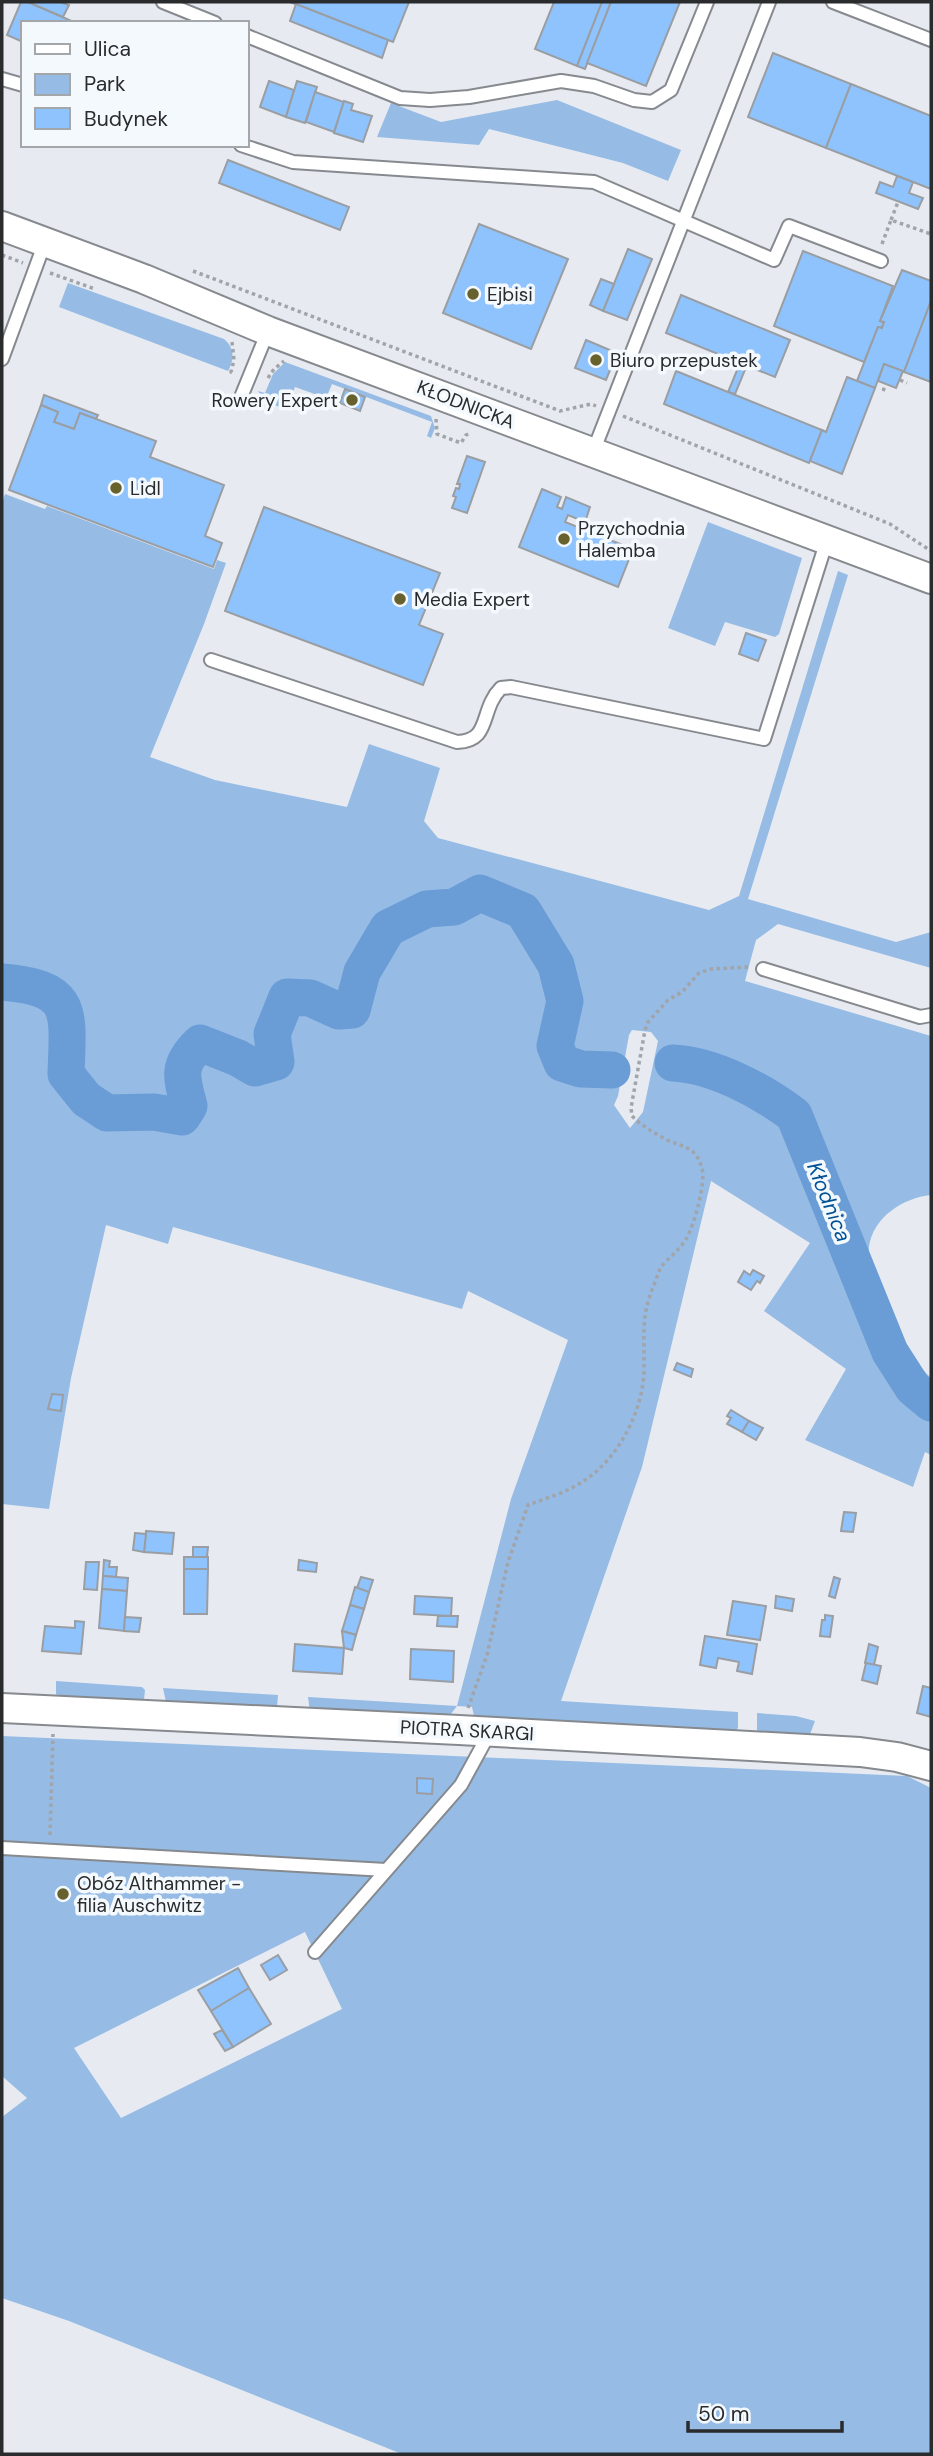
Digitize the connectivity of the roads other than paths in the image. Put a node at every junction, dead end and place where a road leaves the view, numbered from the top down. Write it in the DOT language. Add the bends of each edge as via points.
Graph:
graph roads {
  1 [pos="163,2"];
  2 [pos="707,2"];
  3 [pos="769,2"];
  4 [pos="833,2"];
  5 [pos="210,21"];
  6 [pos="248,36"];
  7 [pos="931,40"];
  8 [pos="2,79"];
  9 [pos="21,84"];
  10 [pos="247,147"];
  11 [pos="683,222"];
  12 [pos="2,226"];
  13 [pos="45,242"];
  14 [pos="878,260"];
  15 [pos="268,331"];
  16 [pos="2,359"];
  17 [pos="239,402"];
  18 [pos="593,452"];
  19 [pos="827,540"];
  20 [pos="931,579"];
  21 [pos="211,660"];
  22 [pos="762,969"];
  23 [pos="931,1015"];
  24 [pos="2,1708"];
  25 [pos="490,1732"];
  26 [pos="931,1766"];
  27 [pos="2,1849"];
  28 [pos="386,1870"];
  29 [pos="315,1952"];
  1 -- 5 [label="lane"];
  2 -- 6 [label="lane" via="671,90 652,102 561,81 469,97 400,98"];
  3 -- 11 [label="lane"];
  4 -- 7 [label="lane"];
  8 -- 9 [label="lane"];
  10 -- 11 [label="lane" via="293,162 594,182"];
  11 -- 14 [label="lane" via="774,260 789,226"];
  11 -- 18 [label="lane"];
  12 -- 13 [label="street, KŁODNICKA"];
  13 -- 15 [label="street, KŁODNICKA"];
  13 -- 16 [label="lane"];
  15 -- 17 [label="lane"];
  15 -- 18 [label="street, KŁODNICKA"];
  18 -- 19 [label="street, KŁODNICKA"];
  19 -- 20 [label="street, KŁODNICKA"];
  19 -- 21 [label="lane" via="764,739 512,687 501,688 491,697 479,734 471,742 457,742"];
  22 -- 23 [label="lane" via="920,1017"];
  24 -- 25 [label="street, PIOTRA SKARGI"];
  25 -- 26 [label="street, PIOTRA SKARGI" via="860,1752"];
  25 -- 28 [label="lane" via="461,1786"];
  27 -- 28 [label="lane"];
  28 -- 29 [label="lane"];
}
